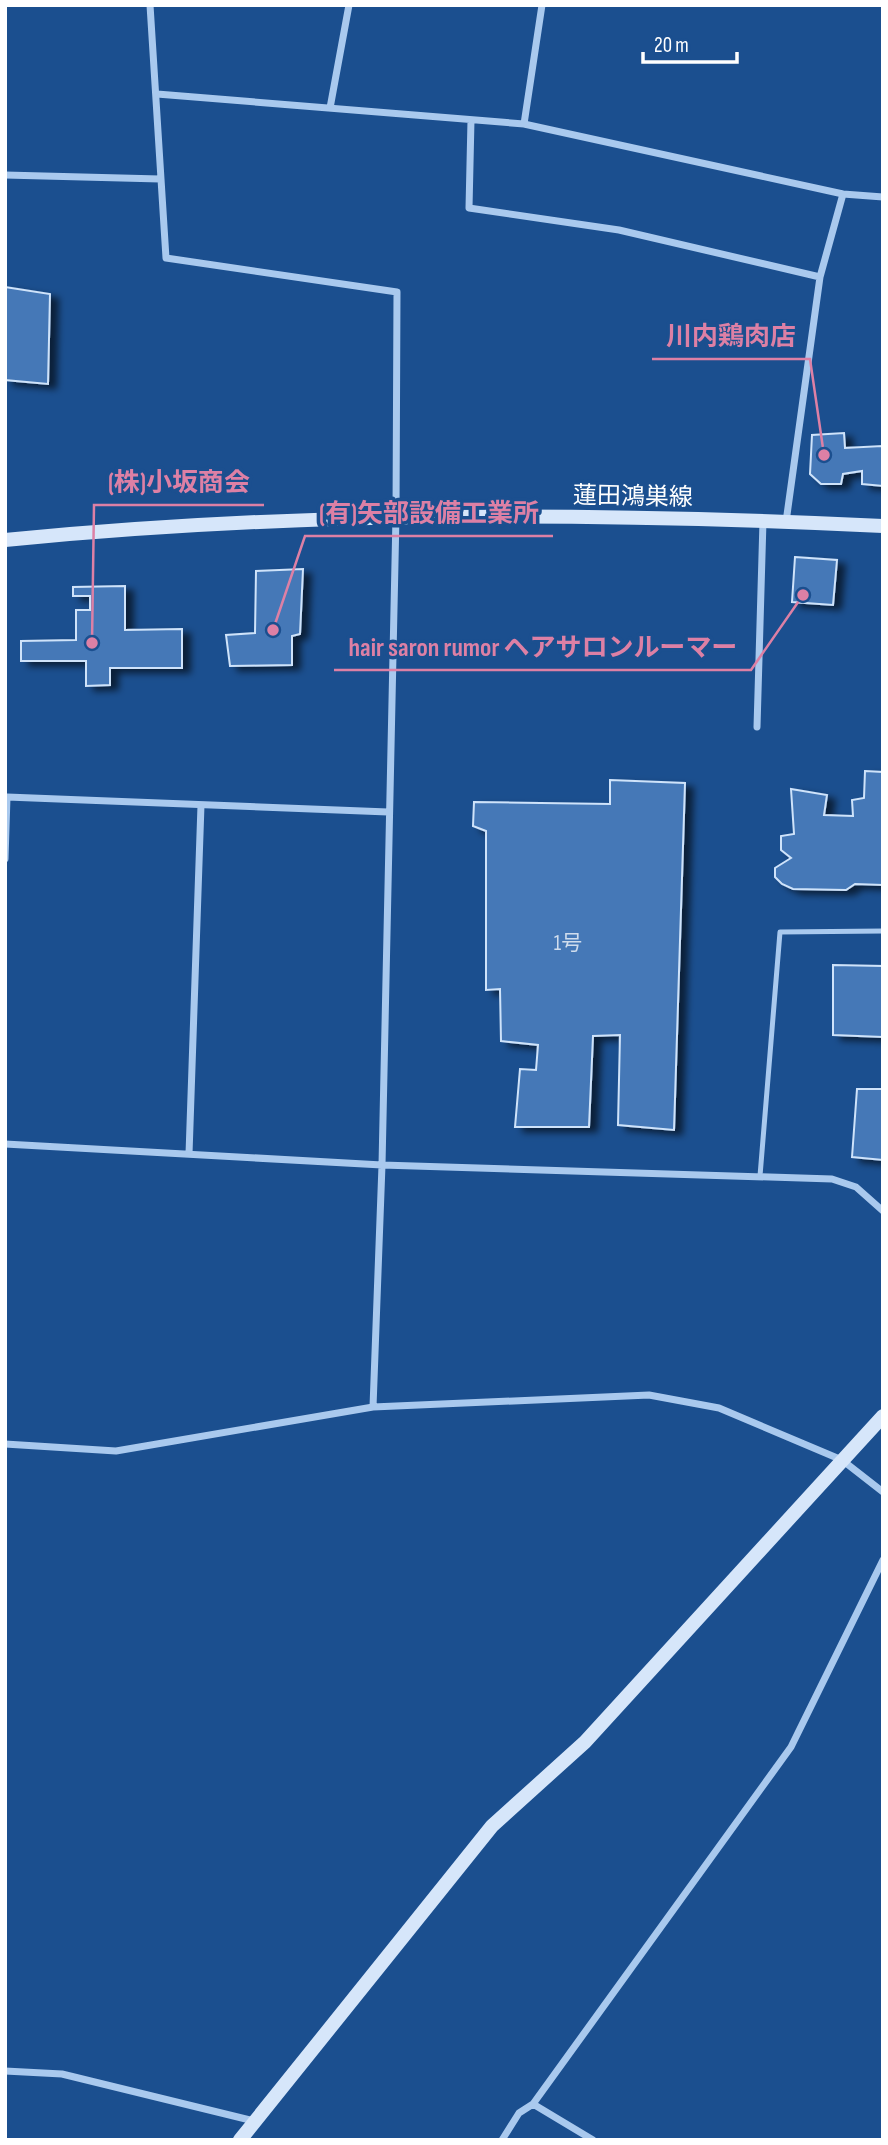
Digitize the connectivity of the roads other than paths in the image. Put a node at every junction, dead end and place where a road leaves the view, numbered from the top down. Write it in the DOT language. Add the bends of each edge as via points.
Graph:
graph roads {
  1 [pos="150,5"];
  2 [pos="349,5"];
  3 [pos="542,5"];
  4 [pos="157,94"];
  5 [pos="330,108"];
  6 [pos="471,120"];
  7 [pos="524,124"];
  8 [pos="5,175"];
  9 [pos="160,179"];
  10 [pos="843,194"];
  11 [pos="883,197"];
  12 [pos="820,277"];
  13 [pos="396,516"];
  14 [pos="762,521"];
  15 [pos="786,522"];
  16 [pos="883,526"];
  17 [pos="5,540"];
  18 [pos="757,727"];
  19 [pos="201,805"];
  20 [pos="388,812"];
  21 [pos="5,859"];
  22 [pos="883,931"];
  23 [pos="5,1144"];
  24 [pos="189,1154"];
  25 [pos="382,1165"];
  26 [pos="760,1176"];
  27 [pos="883,1211"];
  28 [pos="373,1407"];
  29 [pos="883,1416"];
  30 [pos="5,1444"];
  31 [pos="842,1461"];
  32 [pos="883,1492"];
  33 [pos="883,1560"];
  34 [pos="5,2071"];
  35 [pos="533,2104"];
  36 [pos="255,2122"];
  37 [pos="240,2140"];
  38 [pos="502,2140"];
  39 [pos="593,2140"];
  1 -- 4 [label="street"];
  2 -- 5 [label="street"];
  3 -- 7 [label="street"];
  4 -- 5 [label="street"];
  4 -- 9 [label="street"];
  5 -- 6 [label="street"];
  6 -- 7 [label="street"];
  6 -- 12 [label="street" via="469,208 620,230"];
  7 -- 10 [label="street"];
  8 -- 9 [label="street"];
  9 -- 13 [label="street" via="166,258 397,292"];
  10 -- 11 [label="street"];
  10 -- 12 [label="street"];
  12 -- 15 [label="street"];
  13 -- 14 [label="street, 蓮田鴻巣線"];
  13 -- 17 [label="street, 蓮田鴻巣線" via="102,530"];
  13 -- 20 [label="street"];
  14 -- 15 [label="street, 蓮田鴻巣線"];
  14 -- 18 [label="street"];
  15 -- 16 [label="street, 蓮田鴻巣線"];
  19 -- 20 [label="street"];
  19 -- 21 [label="street" via="7,797"];
  19 -- 24 [label="street"];
  20 -- 25 [label="street"];
  22 -- 26 [label="lane" via="780,932"];
  23 -- 24 [label="street"];
  24 -- 25 [label="street"];
  25 -- 26 [label="street"];
  25 -- 28 [label="street"];
  26 -- 27 [label="street" via="832,1179 856,1187"];
  28 -- 30 [label="street" via="116,1451"];
  28 -- 31 [label="street" via="649,1395 719,1408"];
  29 -- 31 [label="street"];
  31 -- 32 [label="street"];
  31 -- 36 [label="street" via="585,1742 492,1826 452,1871"];
  33 -- 35 [label="street" via="791,1747"];
  34 -- 36 [label="street" via="62,2074"];
  35 -- 38 [label="street" via="519,2113"];
  35 -- 39 [label="street"];
  36 -- 37 [label="street"];
}
